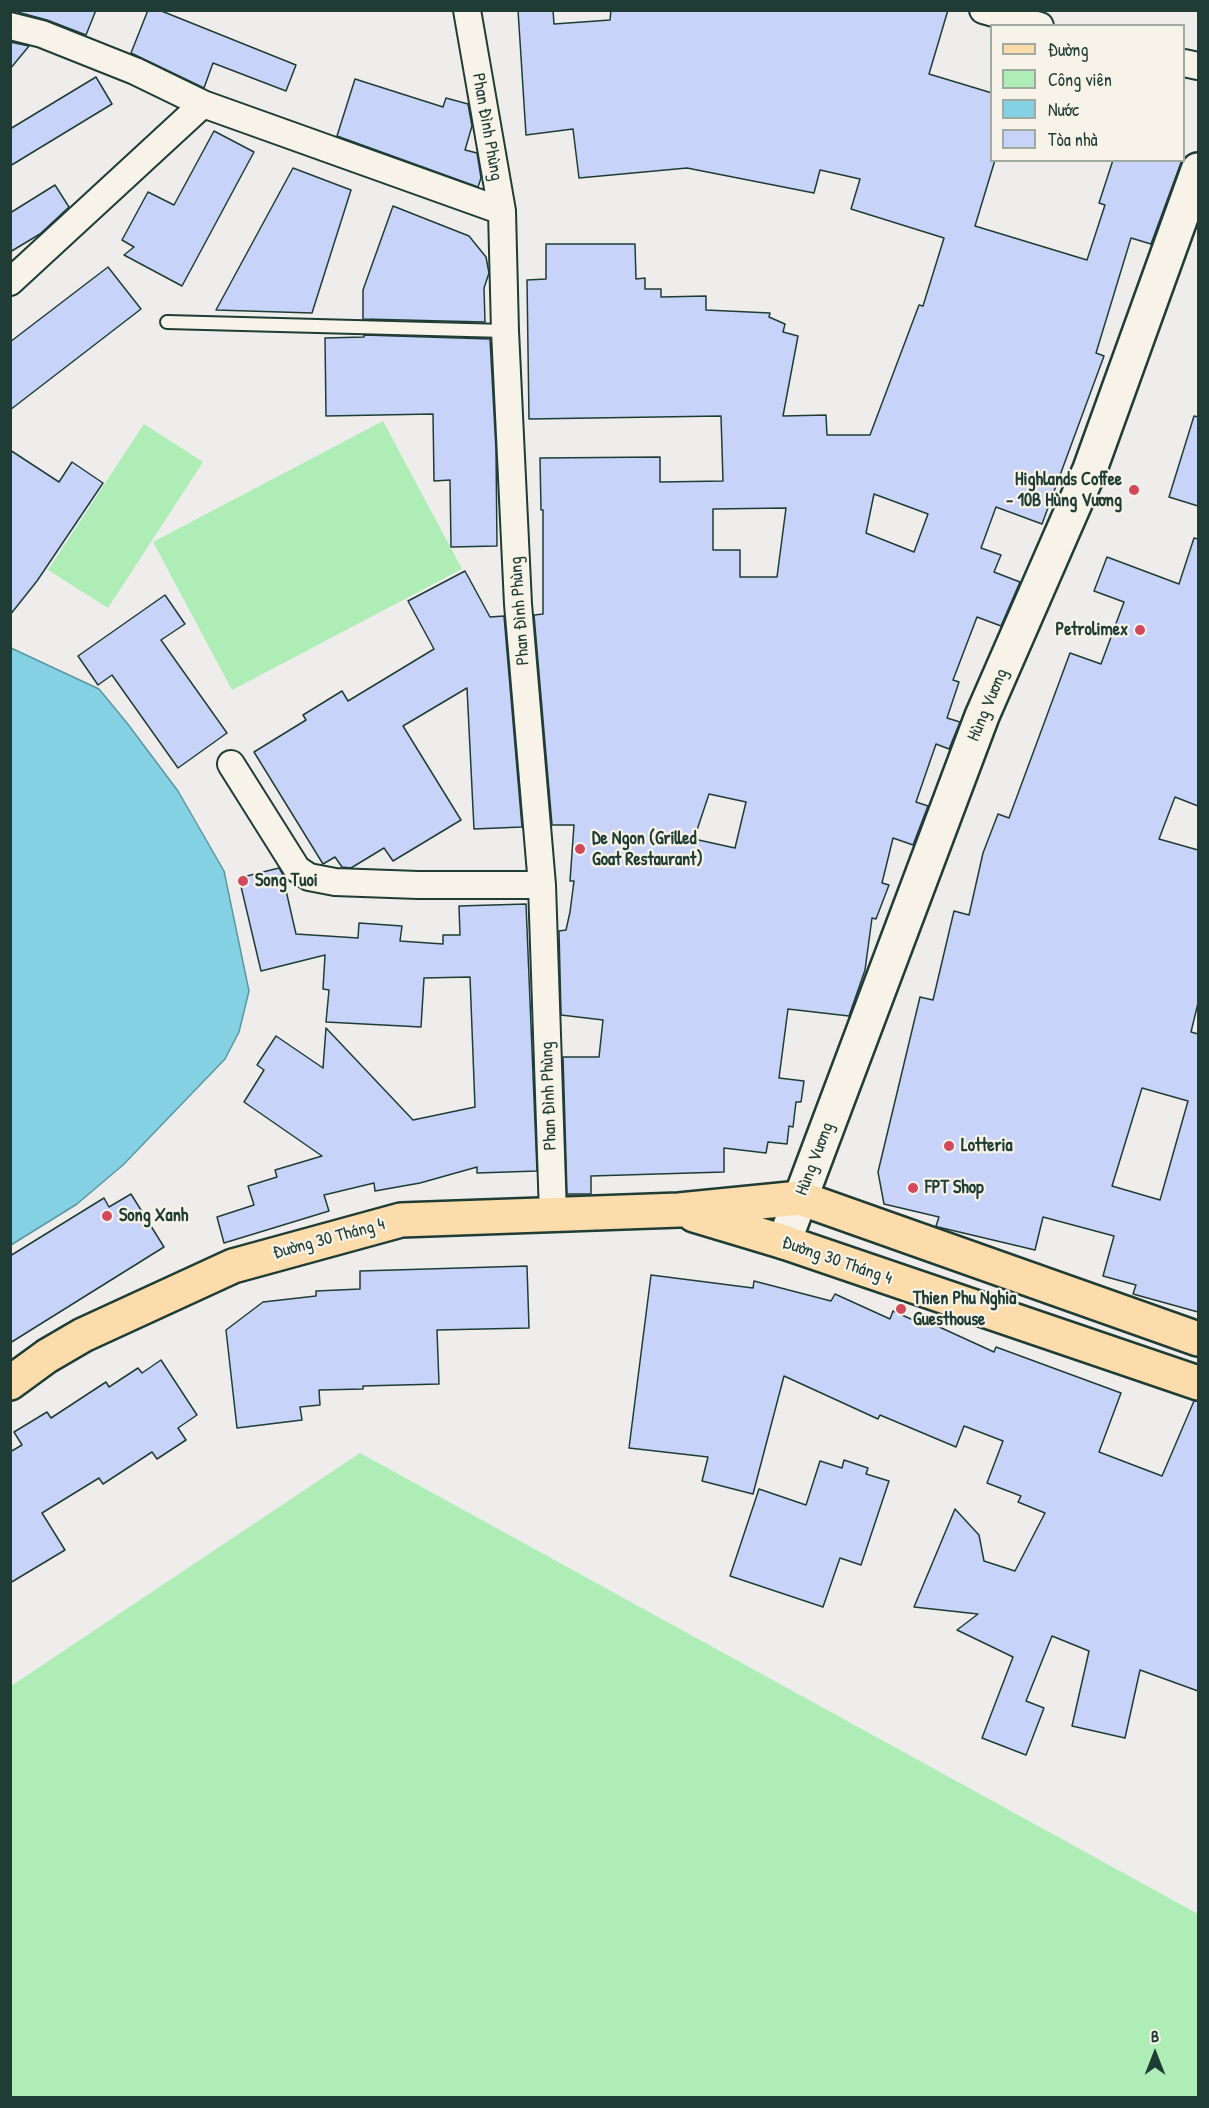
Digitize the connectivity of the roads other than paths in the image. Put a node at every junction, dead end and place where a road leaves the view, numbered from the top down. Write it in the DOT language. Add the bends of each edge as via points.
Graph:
graph roads {
  1 [pos="467,10"];
  2 [pos="983,10"];
  3 [pos="1033,24"];
  4 [pos="10,26"];
  5 [pos="203,104"];
  6 [pos="1198,170"];
  7 [pos="502,212"];
  8 [pos="10,282"];
  9 [pos="167,322"];
  10 [pos="505,331"];
  11 [pos="231,764"];
  12 [pos="542,885"];
  13 [pos="800,1198"];
  14 [pos="679,1210"];
  15 [pos="553,1214"];
  16 [pos="784,1242"];
  17 [pos="1124,1313"];
  18 [pos="1198,1340"];
  19 [pos="1111,1354"];
  20 [pos="10,1383"];
  21 [pos="1198,1383"];
  1 -- 7 [label="street, Phan Đình Phùng"];
  2 -- 3 [label="street"];
  4 -- 5 [label="street" via="42,34 124,67"];
  5 -- 7 [label="street"];
  5 -- 8 [label="street"];
  6 -- 13 [label="main road, Hùng Vương" via="1090,469 982,716"];
  7 -- 10 [label="street, Phan Đình Phùng"];
  9 -- 10 [label="lane"];
  10 -- 12 [label="street, Phan Đình Phùng" via="518,604"];
  11 -- 12 [label="street" via="297,869 309,877 335,882"];
  12 -- 15 [label="street, Phan Đình Phùng"];
  13 -- 14 [label="main road, Đường 30 Tháng 4"];
  13 -- 16 [label="main road, Hùng Vương"];
  13 -- 17 [label="main road, Đường 30 Tháng 4"];
  14 -- 15 [label="main road, Đường 30 Tháng 4"];
  14 -- 16 [label="main road, Đường 30 Tháng 4"];
  15 -- 20 [label="main road, Đường 30 Tháng 4" via="401,1220 232,1266 83,1335"];
  16 -- 19 [label="main road, Đường 30 Tháng 4"];
  17 -- 18 [label="main road, Đường 30 Tháng 4"];
  17 -- 19 [label="main road"];
  19 -- 21 [label="main road, Đường 30 Tháng 4"];
}
